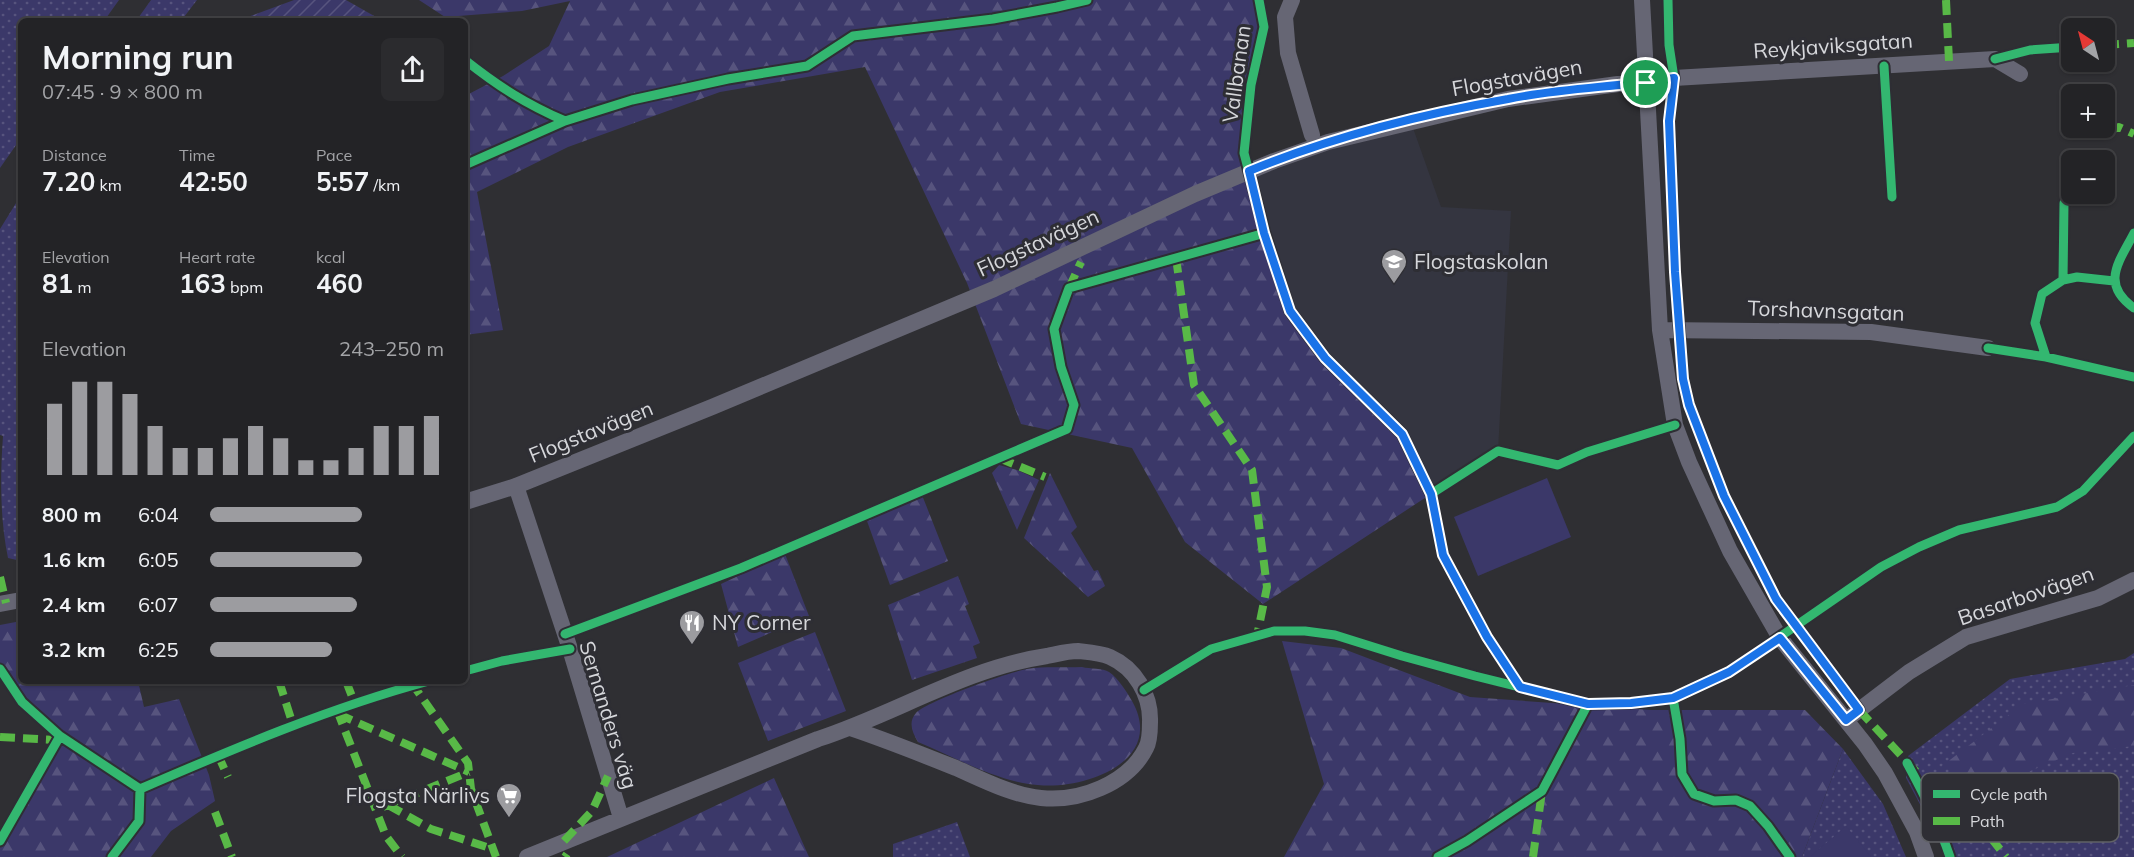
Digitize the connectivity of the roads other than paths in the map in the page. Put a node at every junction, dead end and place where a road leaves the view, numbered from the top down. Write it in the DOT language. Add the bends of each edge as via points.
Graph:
graph roads {
  1 [pos="1292,0"];
  2 [pos="1642,0"];
  3 [pos="2020,74"];
  4 [pos="1646,83"];
  5 [pos="1312,135"];
  6 [pos="1660,330"];
  7 [pos="1988,348"];
  8 [pos="516,486"];
  9 [pos="468,501"];
  10 [pos="2134,580"];
  11 [pos="18,601"];
  12 [pos="0,604"];
  13 [pos="1846,720"];
  14 [pos="850,728"];
  15 [pos="621,818"];
  16 [pos="527,857"];
  17 [pos="1926,857"];
  1 -- 5 [label="street" via="1285,17 1288,53"];
  2 -- 4 [label="street"];
  3 -- 4 [label="street, Reykjaviksgatan" via="1995,58"];
  4 -- 6 [label="street"];
  4 -- 8 [label="street, Flogstavägen" via="1508,99 1328,142 1274,161 994,289"];
  6 -- 7 [label="street, Torshavnsgatan" via="1871,332"];
  6 -- 13 [label="street" via="1675,425 1730,551 1780,638"];
  8 -- 9 [label="street, Flogstavägen"];
  8 -- 15 [label="street, Sernanders väg"];
  10 -- 13 [label="street, Basarbovägen" via="2098,598 1966,637 1909,672"];
  11 -- 12 [label="street"];
  13 -- 17 [label="street" via="1885,773"];
  14 -- 14 [label="street, Sernanders väg" via="1006,788 1041,798 1076,796 1113,782 1132,768 1147,747 1150,710 1144,690 1130,671 1109,656 1077,651 1021,660 921,695"];
  14 -- 15 [label="street, Sernanders väg"];
  15 -- 16 [label="street, Sernanders väg"];
}
